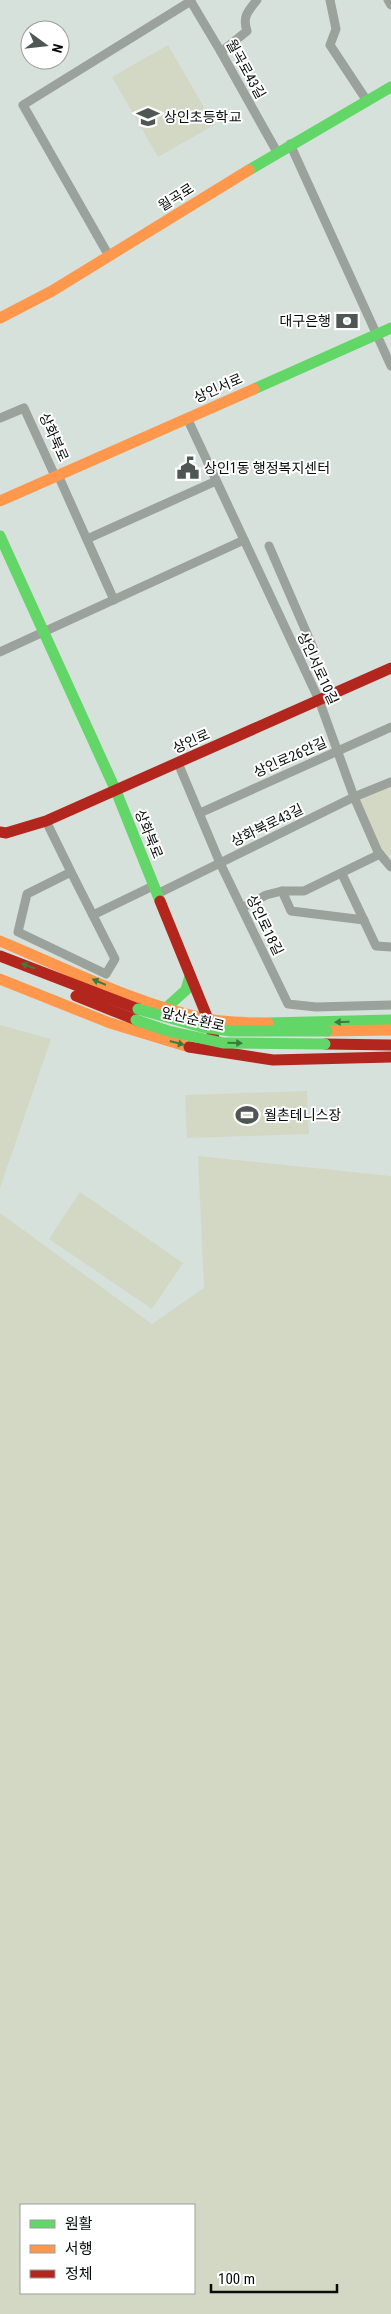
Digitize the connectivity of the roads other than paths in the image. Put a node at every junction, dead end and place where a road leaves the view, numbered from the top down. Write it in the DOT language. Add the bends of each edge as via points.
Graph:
graph roads {
  1 [pos="257,0"];
  2 [pos="330,0"];
  3 [pos="388,0"];
  4 [pos="190,1"];
  5 [pos="391,5"];
  6 [pos="222,52"];
  7 [pos="391,87"];
  8 [pos="367,101"];
  9 [pos="290,144"];
  10 [pos="277,152"];
  11 [pos="109,256"];
  12 [pos="0,318"];
  13 [pos="391,328"];
  14 [pos="377,335"];
  15 [pos="391,366"];
  16 [pos="0,418"];
  17 [pos="187,418"];
  18 [pos="56,476"];
  19 [pos="216,481"];
  20 [pos="0,501"];
  21 [pos="0,536"];
  22 [pos="87,539"];
  23 [pos="244,540"];
  24 [pos="269,546"];
  25 [pos="114,600"];
  26 [pos="43,632"];
  27 [pos="314,650"];
  28 [pos="0,652"];
  29 [pos="391,668"];
  30 [pos="319,700"];
  31 [pos="391,727"];
  32 [pos="338,750"];
  33 [pos="178,763"];
  34 [pos="391,782"];
  35 [pos="116,791"];
  36 [pos="354,797"];
  37 [pos="200,813"];
  38 [pos="46,821"];
  39 [pos="0,832"];
  40 [pos="385,856"];
  41 [pos="220,863"];
  42 [pos="391,867"];
  43 [pos="71,872"];
  44 [pos="342,874"];
  45 [pos="155,890"];
  46 [pos="282,891"];
  47 [pos="242,908"];
  48 [pos="93,916"];
  49 [pos="364,920"];
  50 [pos="0,941"];
  51 [pos="391,947"];
  52 [pos="0,956"];
  53 [pos="0,965"];
  54 [pos="190,976"];
  55 [pos="0,979"];
  56 [pos="161,1006"];
  57 [pos="391,1006"];
  58 [pos="208,1019"];
  59 [pos="391,1020"];
  60 [pos="391,1030"];
  61 [pos="141,1033"];
  62 [pos="391,1045"];
  63 [pos="218,1051"];
  64 [pos="391,1057"];
  1 -- 6 [label="street" via="247,12 244,22 247,31"];
  2 -- 8 [label="street" via="336,29 330,45"];
  3 -- 5 [label="street"];
  4 -- 6 [label="street, 월곡로43길"];
  4 -- 11 [label="street" via="23,106"];
  6 -- 10 [label="street, 월곡로43길"];
  7 -- 8 [label="main road, 월곡로"];
  8 -- 9 [label="main road, 월곡로"];
  9 -- 10 [label="main road, 월곡로"];
  9 -- 14 [label="street"];
  10 -- 11 [label="main road, 월곡로"];
  11 -- 12 [label="main road, 월곡로"];
  13 -- 14 [label="main road, 상인서로"];
  14 -- 15 [label="street"];
  14 -- 17 [label="main road, 상인서로"];
  16 -- 18 [label="street, 상화북로" via="24,408"];
  17 -- 18 [label="main road, 상인서로"];
  17 -- 19 [label="street, 상인서로10길"];
  18 -- 20 [label="main road, 상인서로"];
  18 -- 22 [label="street"];
  19 -- 22 [label="street"];
  19 -- 23 [label="street, 상인서로10길"];
  21 -- 26 [label="main road, 상화북로"];
  22 -- 25 [label="street"];
  23 -- 25 [label="street"];
  23 -- 30 [label="street, 상인서로10길"];
  24 -- 27 [label="street"];
  25 -- 26 [label="street"];
  26 -- 28 [label="street"];
  26 -- 35 [label="main road, 상화북로"];
  29 -- 30 [label="main road, 상인로"];
  30 -- 32 [label="street, 상인서로10길"];
  30 -- 33 [label="main road, 상인로"];
  31 -- 32 [label="street, 상인로26안길"];
  32 -- 36 [label="street, 상인서로10길"];
  32 -- 37 [label="street, 상인로26안길"];
  33 -- 35 [label="main road, 상인로"];
  33 -- 37 [label="street, 상인로18길"];
  34 -- 36 [label="street, 상화북로43길"];
  35 -- 38 [label="main road, 상인로"];
  35 -- 45 [label="main road, 상화북로"];
  36 -- 40 [label="street, 상인서로10길"];
  36 -- 41 [label="street, 상화북로43길"];
  37 -- 41 [label="street, 상인로18길"];
  38 -- 39 [label="main road, 상인로"];
  38 -- 43 [label="street"];
  40 -- 42 [label="street, 상인서로10길"];
  40 -- 44 [label="street"];
  41 -- 45 [label="street, 상화북로43길"];
  41 -- 47 [label="street, 상인로18길"];
  43 -- 48 [label="street"];
  43 -- 48 [label="street" via="27,894 18,932 106,974 115,959"];
  44 -- 46 [label="street" via="304,892"];
  44 -- 49 [label="street"];
  45 -- 48 [label="street, 상화북로43길"];
  45 -- 54 [label="main road, 상화북로"];
  46 -- 47 [label="street" via="266,895"];
  46 -- 49 [label="street" via="291,911"];
  47 -- 57 [label="street, 상인로18길" via="288,1004"];
  49 -- 51 [label="street" via="376,946"];
  56 -- 50 [label="main road, one-way"];
  60 -- 52 [label="main road, 앞산순환로, one-way, bridge" via="231,1031 202,1027 138,1008"];
  53 -- 62 [label="main road, 앞산순환로, one-way, bridge" via="136,1020 223,1043"];
  54 -- 56 [label="main road" via="186,990"];
  54 -- 58 [label="main road, 상화북로"];
  55 -- 61 [label="main road" via="110,1024"];
  56 -- 58 [label="main road"];
  56 -- 61 [label="main road" via="156,1022"];
  59 -- 58 [label="main road, one-way" via="270,1024"];
  58 -- 63 [label="main road, 상화북로"];
  61 -- 63 [label="main road, one-way" via="194,1048"];
  63 -- 64 [label="main road" via="273,1060"];
}
